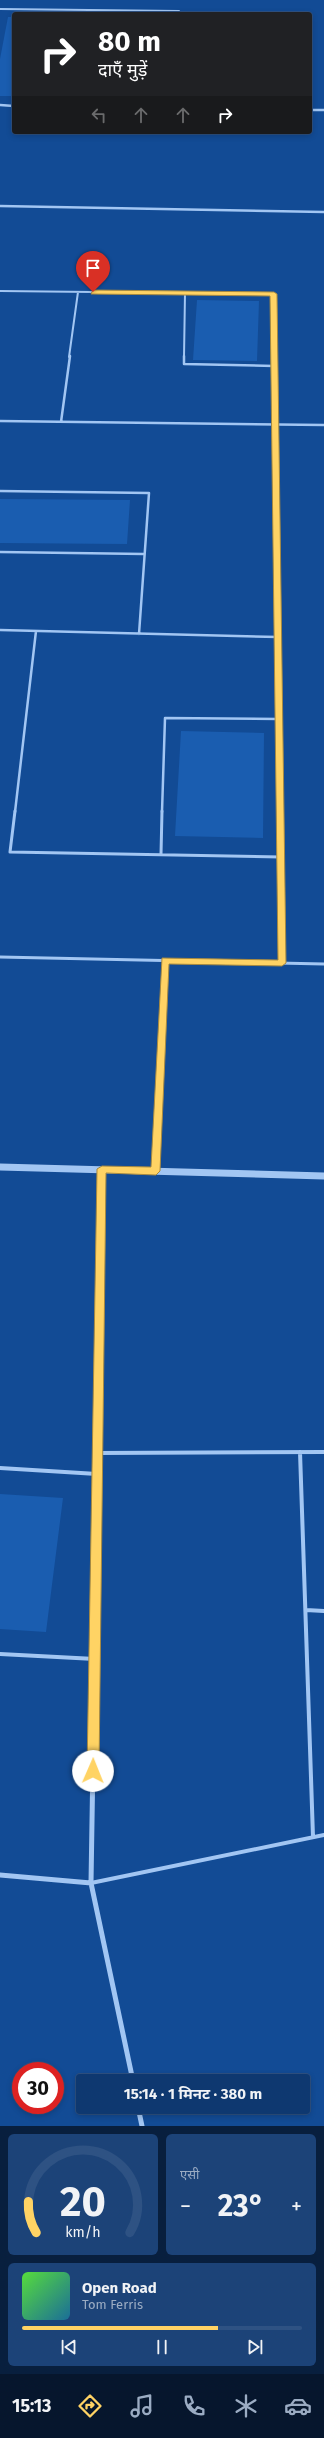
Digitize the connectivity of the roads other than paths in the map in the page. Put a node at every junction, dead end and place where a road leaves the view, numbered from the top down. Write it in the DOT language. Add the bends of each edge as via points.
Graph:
graph roads {
  1 [pos="0,9"];
  2 [pos="179,12"];
  3 [pos="0,105"];
  4 [pos="12,106"];
  5 [pos="312,110"];
  6 [pos="324,110"];
  7 [pos="0,206"];
  8 [pos="324,212"];
  9 [pos="0,291"];
  10 [pos="78,292"];
  11 [pos="185,293"];
  12 [pos="274,366"];
  13 [pos="0,421"];
  14 [pos="61,422"];
  15 [pos="275,425"];
  16 [pos="324,425"];
  17 [pos="0,491"];
  18 [pos="0,552"];
  19 [pos="144,554"];
  20 [pos="0,630"];
  21 [pos="36,631"];
  22 [pos="139,634"];
  23 [pos="278,637"];
  24 [pos="279,719"];
  25 [pos="161,854"];
  26 [pos="281,857"];
  27 [pos="0,957"];
  28 [pos="165,960"];
  29 [pos="282,963"];
  30 [pos="324,964"];
  31 [pos="0,1167"];
  32 [pos="102,1169"];
  33 [pos="156,1171"];
  34 [pos="324,1176"];
  35 [pos="300,1452"];
  36 [pos="324,1452"];
  37 [pos="98,1453"];
  38 [pos="0,1468"];
  39 [pos="97,1474"];
  40 [pos="306,1610"];
  41 [pos="324,1611"];
  42 [pos="0,1654"];
  43 [pos="95,1659"];
  44 [pos="324,1835"];
  45 [pos="313,1837"];
  46 [pos="0,1875"];
  47 [pos="91,1883"];
  48 [pos="132,2074"];
  49 [pos="139,2114"];
  50 [pos="142,2126"];
  1 -- 2 [label="lane"];
  3 -- 4 [label="street"];
  5 -- 6 [label="street"];
  7 -- 8 [label="street"];
  9 -- 10 [label="lane"];
  10 -- 11 [label="lane"];
  10 -- 14 [label="lane"];
  11 -- 12 [label="lane" via="274,294"];
  11 -- 12 [label="lane" via="184,364"];
  12 -- 15 [label="lane"];
  13 -- 14 [label="lane"];
  14 -- 15 [label="lane"];
  15 -- 16 [label="lane"];
  15 -- 23 [label="lane"];
  17 -- 19 [label="lane" via="149,493"];
  18 -- 19 [label="lane"];
  19 -- 22 [label="lane"];
  20 -- 21 [label="lane"];
  21 -- 22 [label="lane"];
  21 -- 25 [label="lane" via="10,852"];
  22 -- 23 [label="lane"];
  23 -- 24 [label="lane"];
  24 -- 25 [label="lane" via="165,718"];
  24 -- 26 [label="lane"];
  25 -- 26 [label="lane"];
  26 -- 29 [label="lane"];
  27 -- 28 [label="lane"];
  28 -- 29 [label="lane"];
  28 -- 33 [label="lane"];
  29 -- 30 [label="lane"];
  31 -- 32 [label="street"];
  32 -- 33 [label="street"];
  32 -- 37 [label="street"];
  33 -- 34 [label="street"];
  35 -- 36 [label="lane"];
  35 -- 37 [label="lane"];
  35 -- 40 [label="lane"];
  37 -- 39 [label="street"];
  38 -- 39 [label="lane"];
  39 -- 43 [label="street"];
  40 -- 41 [label="lane"];
  40 -- 45 [label="lane"];
  42 -- 43 [label="lane"];
  43 -- 47 [label="street"];
  44 -- 45 [label="lane"];
  45 -- 47 [label="lane"];
  46 -- 47 [label="street"];
  47 -- 48 [label="street"];
  49 -- 50 [label="street"];
}
